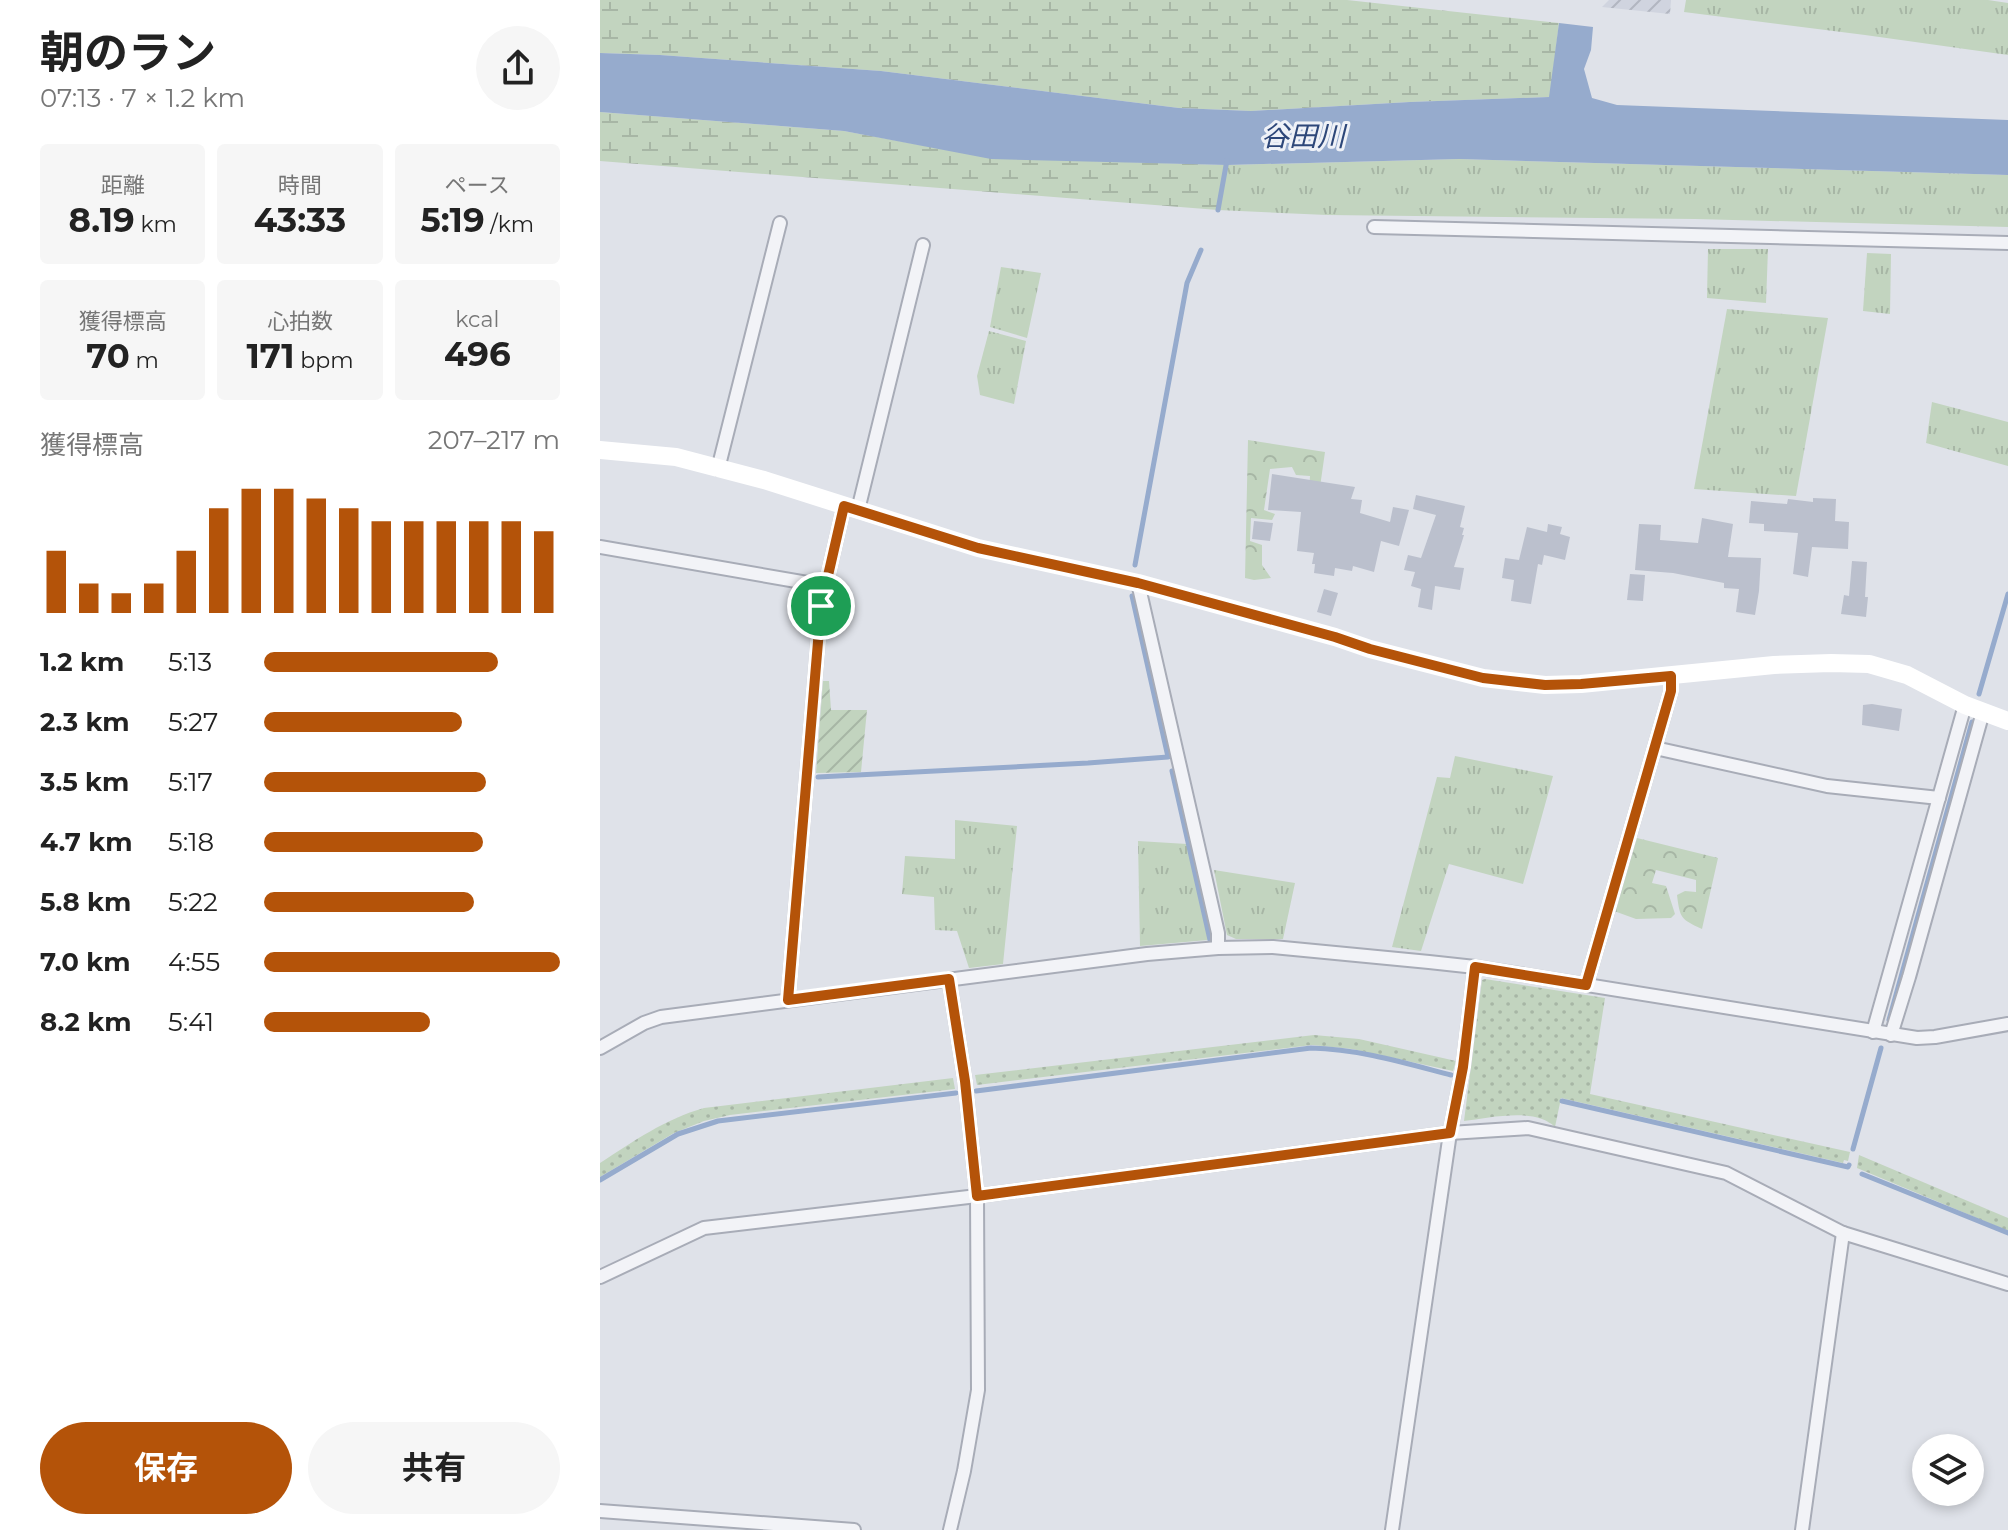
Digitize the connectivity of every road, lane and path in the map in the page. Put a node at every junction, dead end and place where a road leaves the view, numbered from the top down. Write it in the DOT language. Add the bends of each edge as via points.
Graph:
graph roads {
  1 [pos="780,223"];
  2 [pos="1374,227"];
  3 [pos="2008,243"];
  4 [pos="923,245"];
  5 [pos="600,450"];
  6 [pos="718,469"];
  7 [pos="851,508"];
  8 [pos="600,547"];
  9 [pos="1138,583"];
  10 [pos="825,586"];
  11 [pos="1671,676"];
  12 [pos="1965,705"];
  13 [pos="1983,712"];
  14 [pos="2008,721"];
  15 [pos="1655,748"];
  16 [pos="1939,798"];
  17 [pos="1218,948"];
  18 [pos="1475,967"];
  19 [pos="949,979"];
  20 [pos="1586,985"];
  21 [pos="788,1000"];
  22 [pos="2008,1024"];
  23 [pos="1873,1032"];
  24 [pos="1891,1035"];
  25 [pos="600,1048"];
  26 [pos="1450,1133"];
  27 [pos="977,1196"];
  28 [pos="1843,1233"];
  29 [pos="600,1277"];
  30 [pos="2008,1284"];
  31 [pos="600,1511"];
  32 [pos="854,1530"];
  33 [pos="950,1530"];
  34 [pos="1392,1530"];
  35 [pos="1802,1530"];
  1 -- 6 [label="street"];
  2 -- 3 [label="street"];
  4 -- 7 [label="street"];
  5 -- 6 [label="street" via="676,457"];
  6 -- 7 [label="street"];
  7 -- 9 [label="street" via="978,548"];
  7 -- 10 [label="street"];
  8 -- 10 [label="street"];
  9 -- 11 [label="street" via="1483,678 1545,685"];
  9 -- 17 [label="street"];
  10 -- 21 [label="street"];
  11 -- 12 [label="street" via="1774,665 1869,664 1907,675"];
  11 -- 15 [label="street"];
  12 -- 13 [label="street"];
  12 -- 16 [label="street"];
  13 -- 14 [label="street"];
  13 -- 24 [label="street"];
  15 -- 16 [label="street" via="1827,786"];
  15 -- 20 [label="street"];
  16 -- 23 [label="street"];
  17 -- 18 [label="street" via="1285,947"];
  17 -- 19 [label="street"];
  18 -- 20 [label="street"];
  18 -- 26 [label="street"];
  19 -- 21 [label="street"];
  19 -- 27 [label="street"];
  20 -- 23 [label="street"];
  21 -- 25 [label="street" via="661,1017"];
  22 -- 24 [label="street" via="1935,1037"];
  23 -- 24 [label="street"];
  26 -- 27 [label="street"];
  26 -- 28 [label="street" via="1528,1128 1726,1173"];
  26 -- 34 [label="street"];
  27 -- 29 [label="street" via="704,1228"];
  27 -- 33 [label="street" via="978,1390"];
  28 -- 30 [label="street"];
  28 -- 35 [label="street"];
  31 -- 32 [label="street"];
}
